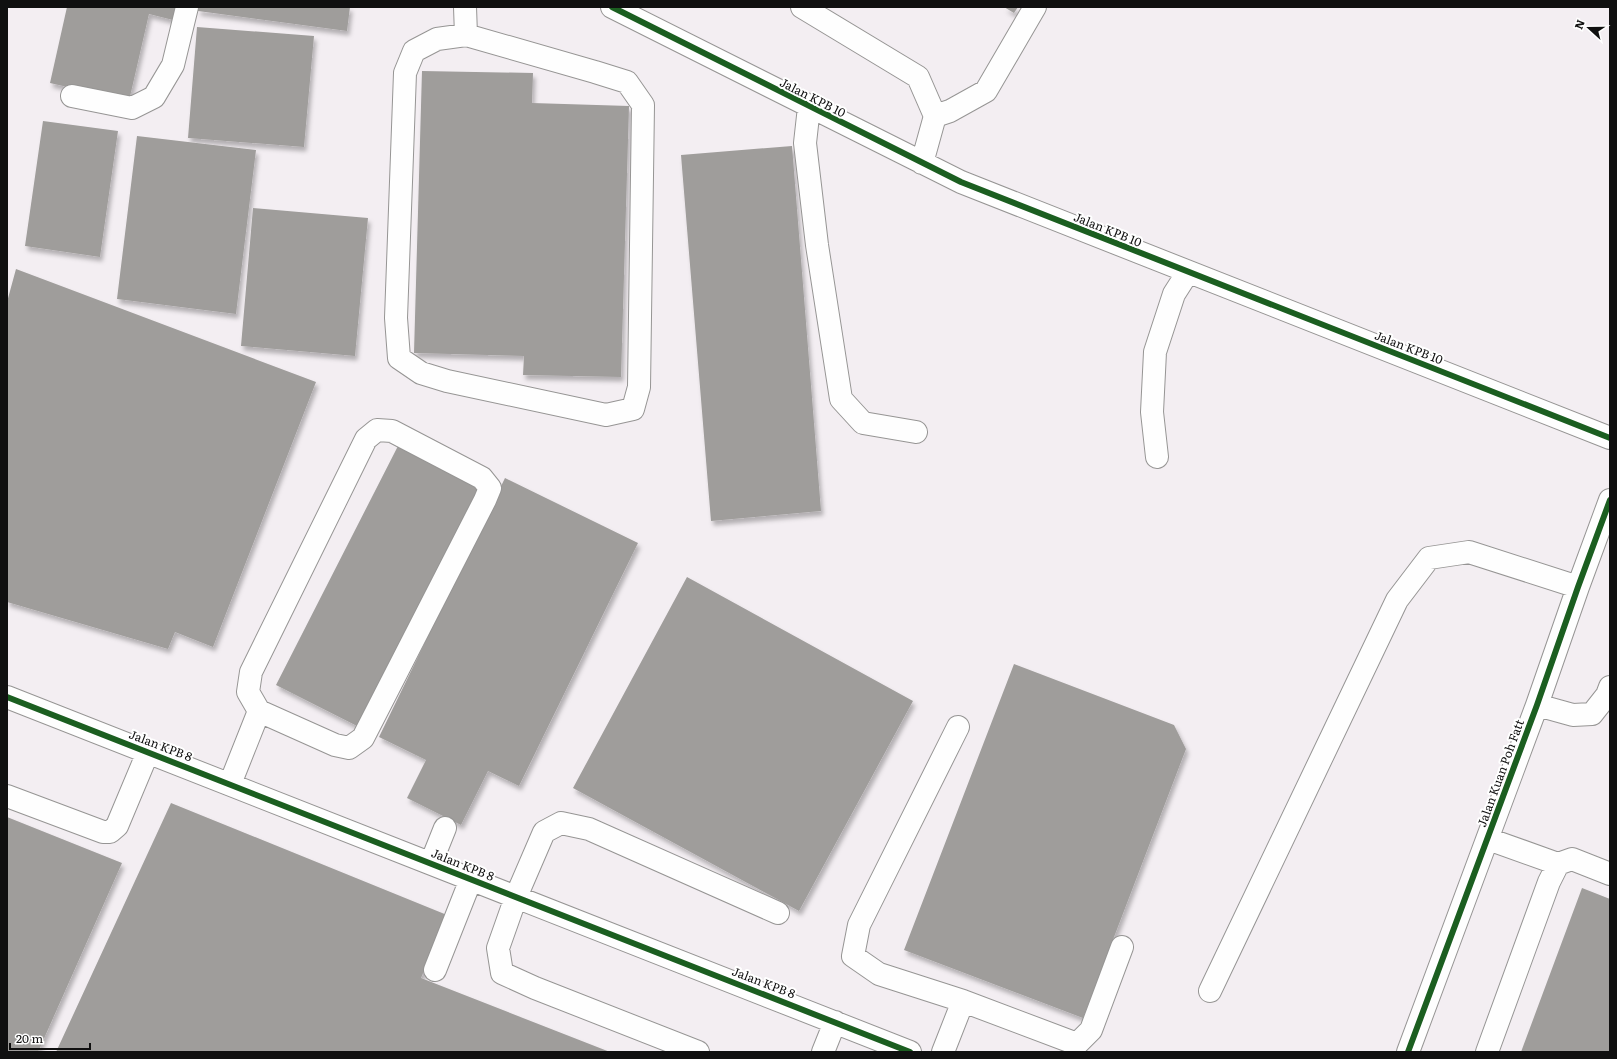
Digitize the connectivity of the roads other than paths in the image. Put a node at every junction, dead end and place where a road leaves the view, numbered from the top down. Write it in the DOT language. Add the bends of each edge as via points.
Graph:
graph roads {
  1 [pos="187,7"];
  2 [pos="465,7"];
  3 [pos="612,7"];
  4 [pos="802,7"];
  5 [pos="1035,7"];
  6 [pos="466,35"];
  7 [pos="72,96"];
  8 [pos="809,107"];
  9 [pos="935,116"];
  10 [pos="922,163"];
  11 [pos="1188,272"];
  12 [pos="916,432"];
  13 [pos="1610,438"];
  14 [pos="1157,457"];
  15 [pos="1610,500"];
  16 [pos="1578,587"];
  17 [pos="1610,687"];
  18 [pos="7,697"];
  19 [pos="1537,705"];
  20 [pos="259,711"];
  21 [pos="958,727"];
  22 [pos="148,752"];
  23 [pos="230,784"];
  24 [pos="7,796"];
  25 [pos="445,828"];
  26 [pos="1488,839"];
  27 [pos="431,863"];
  28 [pos="1558,864"];
  29 [pos="1610,874"];
  30 [pos="471,879"];
  31 [pos="516,897"];
  32 [pos="778,913"];
  33 [pos="1122,947"];
  34 [pos="435,970"];
  35 [pos="1210,991"];
  36 [pos="963,1001"];
  37 [pos="835,1022"];
  38 [pos="698,1052"];
  39 [pos="823,1052"];
  40 [pos="910,1052"];
  41 [pos="943,1052"];
  42 [pos="1408,1052"];
  43 [pos="1487,1052"];
  1 -- 7 [label="street" via="173,65 154,97 132,108"];
  2 -- 6 [label="street"];
  3 -- 8 [label="street, Jalan KPB 10"];
  4 -- 9 [label="street" via="918,78"];
  5 -- 9 [label="street" via="986,91 950,111"];
  6 -- 6 [label="street" via="437,39 414,50 405,73 396,318 399,358 420,372 447,381 606,415 633,408 639,387 643,105 627,82"];
  8 -- 10 [label="street, Jalan KPB 10"];
  8 -- 12 [label="street" via="805,143 817,245 841,399 863,423"];
  9 -- 10 [label="street"];
  10 -- 11 [label="street, Jalan KPB 10" via="961,182"];
  11 -- 13 [label="street, Jalan KPB 10"];
  11 -- 14 [label="street" via="1174,294 1155,352 1152,412"];
  15 -- 16 [label="street, Jalan Kuan Poh Fatt"];
  16 -- 19 [label="street, Jalan Kuan Poh Fatt"];
  16 -- 35 [label="street" via="1469,552 1429,558 1397,600"];
  17 -- 19 [label="street" via="1592,714 1573,715"];
  18 -- 22 [label="street, Jalan KPB 8"];
  19 -- 26 [label="street, Jalan Kuan Poh Fatt"];
  20 -- 20 [label="street" via="248,692 251,672 366,440 377,430 392,432 482,478 490,488 485,500 363,738 349,748 336,745"];
  20 -- 23 [label="street"];
  21 -- 36 [label="street" via="859,926 853,956 879,974"];
  22 -- 23 [label="street, Jalan KPB 8"];
  22 -- 24 [label="street" via="117,826 110,832 103,832"];
  23 -- 27 [label="street, Jalan KPB 8"];
  25 -- 27 [label="street"];
  26 -- 28 [label="street"];
  26 -- 42 [label="street, Jalan Kuan Poh Fatt"];
  27 -- 30 [label="street, Jalan KPB 8"];
  28 -- 29 [label="street" via="1572,859"];
  28 -- 43 [label="street" via="1549,882"];
  30 -- 31 [label="street, Jalan KPB 8"];
  30 -- 34 [label="street"];
  31 -- 32 [label="street" via="544,832 561,823 589,829"];
  31 -- 37 [label="street, Jalan KPB 8"];
  31 -- 38 [label="street" via="498,948 502,973"];
  33 -- 36 [label="street" via="1091,1030 1077,1044"];
  36 -- 41 [label="street"];
  37 -- 39 [label="street"];
  37 -- 40 [label="street, Jalan KPB 8"];
}
